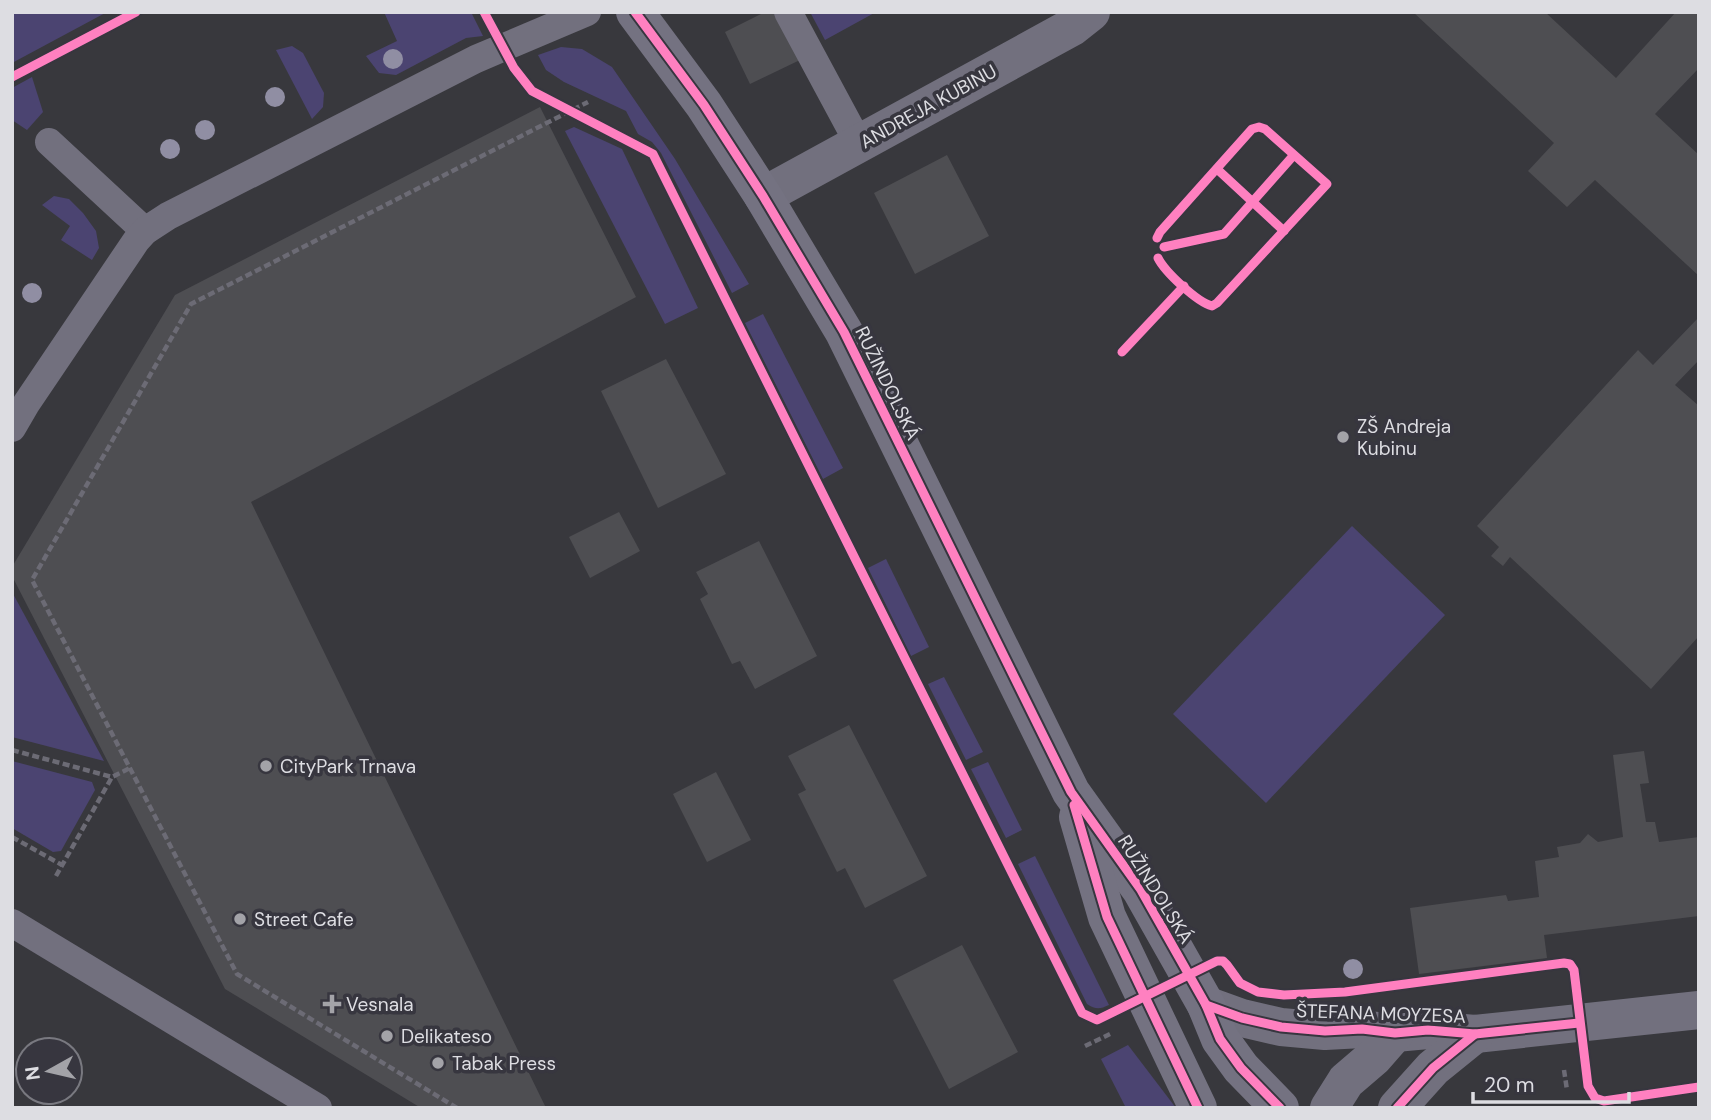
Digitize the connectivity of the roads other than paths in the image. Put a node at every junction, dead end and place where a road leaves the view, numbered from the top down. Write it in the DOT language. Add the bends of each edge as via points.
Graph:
graph roads {
  1 [pos="587,12"];
  2 [pos="635,12"];
  3 [pos="788,12"];
  4 [pos="1091,12"];
  5 [pos="49,142"];
  6 [pos="859,144"];
  7 [pos="763,196"];
  8 [pos="145,232"];
  9 [pos="12,428"];
  10 [pos="1071,792"];
  11 [pos="12,923"];
  12 [pos="1206,1005"];
  13 [pos="1699,1010"];
  14 [pos="1395,1033"];
  15 [pos="1475,1034"];
  16 [pos="318,1108"];
  17 [pos="1198,1108"];
  18 [pos="1280,1108"];
  19 [pos="1329,1108"];
  20 [pos="1397,1108"];
  1 -- 8 [label="lane" via="475,59"];
  2 -- 7 [label="main road, RUŽINDOLSKÁ" via="704,105"];
  3 -- 6 [label="lane"];
  4 -- 6 [label="street, ANDREJA KUBINU" via="1072,27"];
  5 -- 8 [label="lane"];
  6 -- 7 [label="street, ANDREJA KUBINU"];
  7 -- 10 [label="main road, RUŽINDOLSKÁ" via="844,331"];
  8 -- 9 [label="lane" via="118,265"];
  10 -- 12 [label="main road, RUŽINDOLSKÁ" via="1141,890"];
  10 -- 17 [label="main road, RUŽINDOLSKÁ" via="1107,918"];
  11 -- 16 [label="lane"];
  12 -- 14 [label="street, ŠTEFANA MOYZESA" via="1281,1027"];
  12 -- 18 [label="main road, RUŽINDOLSKÁ" via="1220,1039"];
  13 -- 15 [label="street, ŠTEFANA MOYZESA"];
  14 -- 15 [label="street, ŠTEFANA MOYZESA"];
  14 -- 19 [label="street, ŠTEFANA MOYZESA" via="1346,1081"];
  15 -- 20 [label="street, ŠTEFANA MOYZESA" via="1433,1068"];
}
